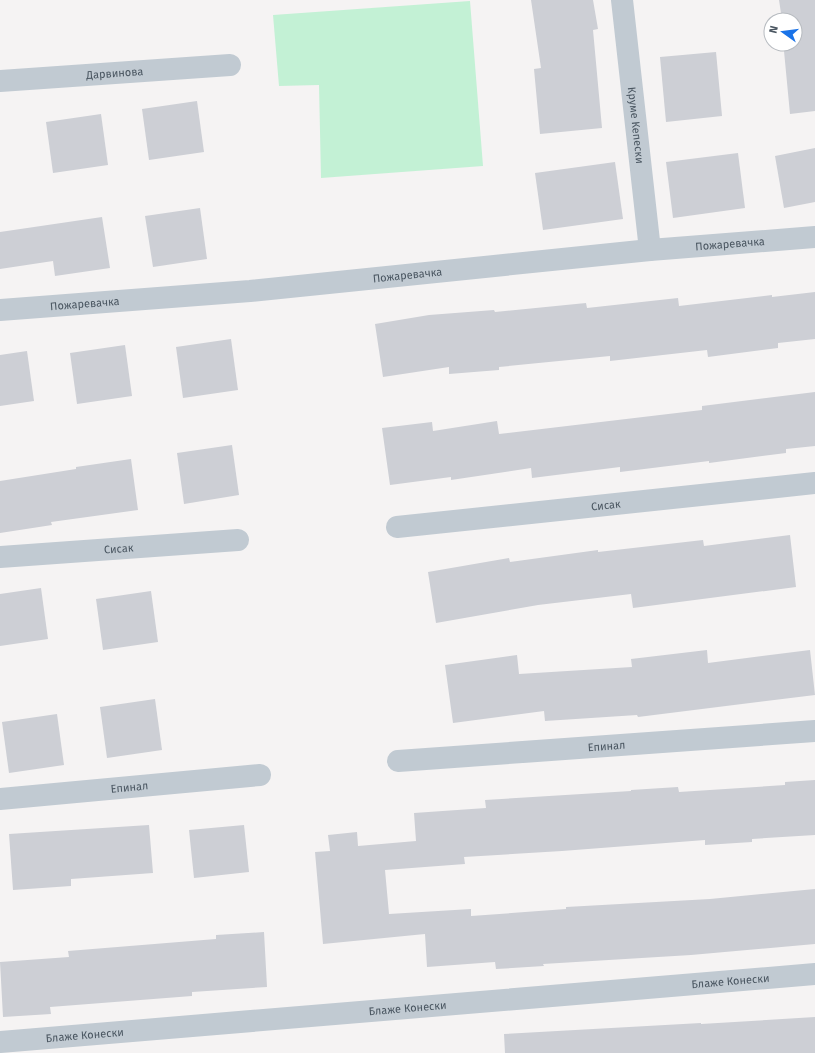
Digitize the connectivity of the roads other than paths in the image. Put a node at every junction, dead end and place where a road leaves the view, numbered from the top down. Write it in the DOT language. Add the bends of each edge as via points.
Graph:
graph roads {
  1 [pos="622,0"];
  2 [pos="230,65"];
  3 [pos="0,81"];
  4 [pos="815,237"];
  5 [pos="650,250"];
  6 [pos="0,310"];
  7 [pos="815,483"];
  8 [pos="397,527"];
  9 [pos="238,540"];
  10 [pos="0,556"];
  11 [pos="815,731"];
  12 [pos="398,761"];
  13 [pos="260,775"];
  14 [pos="0,799"];
  15 [pos="815,974"];
  16 [pos="0,1042"];
  1 -- 5 [label="street, Круме Кепески"];
  2 -- 3 [label="street, Дарвинова"];
  4 -- 5 [label="street, Пожаревачка"];
  5 -- 6 [label="street, Пожаревачка" via="250,291"];
  7 -- 8 [label="street, Сисак"];
  9 -- 10 [label="street, Сисак"];
  11 -- 12 [label="street, Епинал"];
  13 -- 14 [label="street, Епинал"];
  15 -- 16 [label="street, Блаже Конески"];
}
